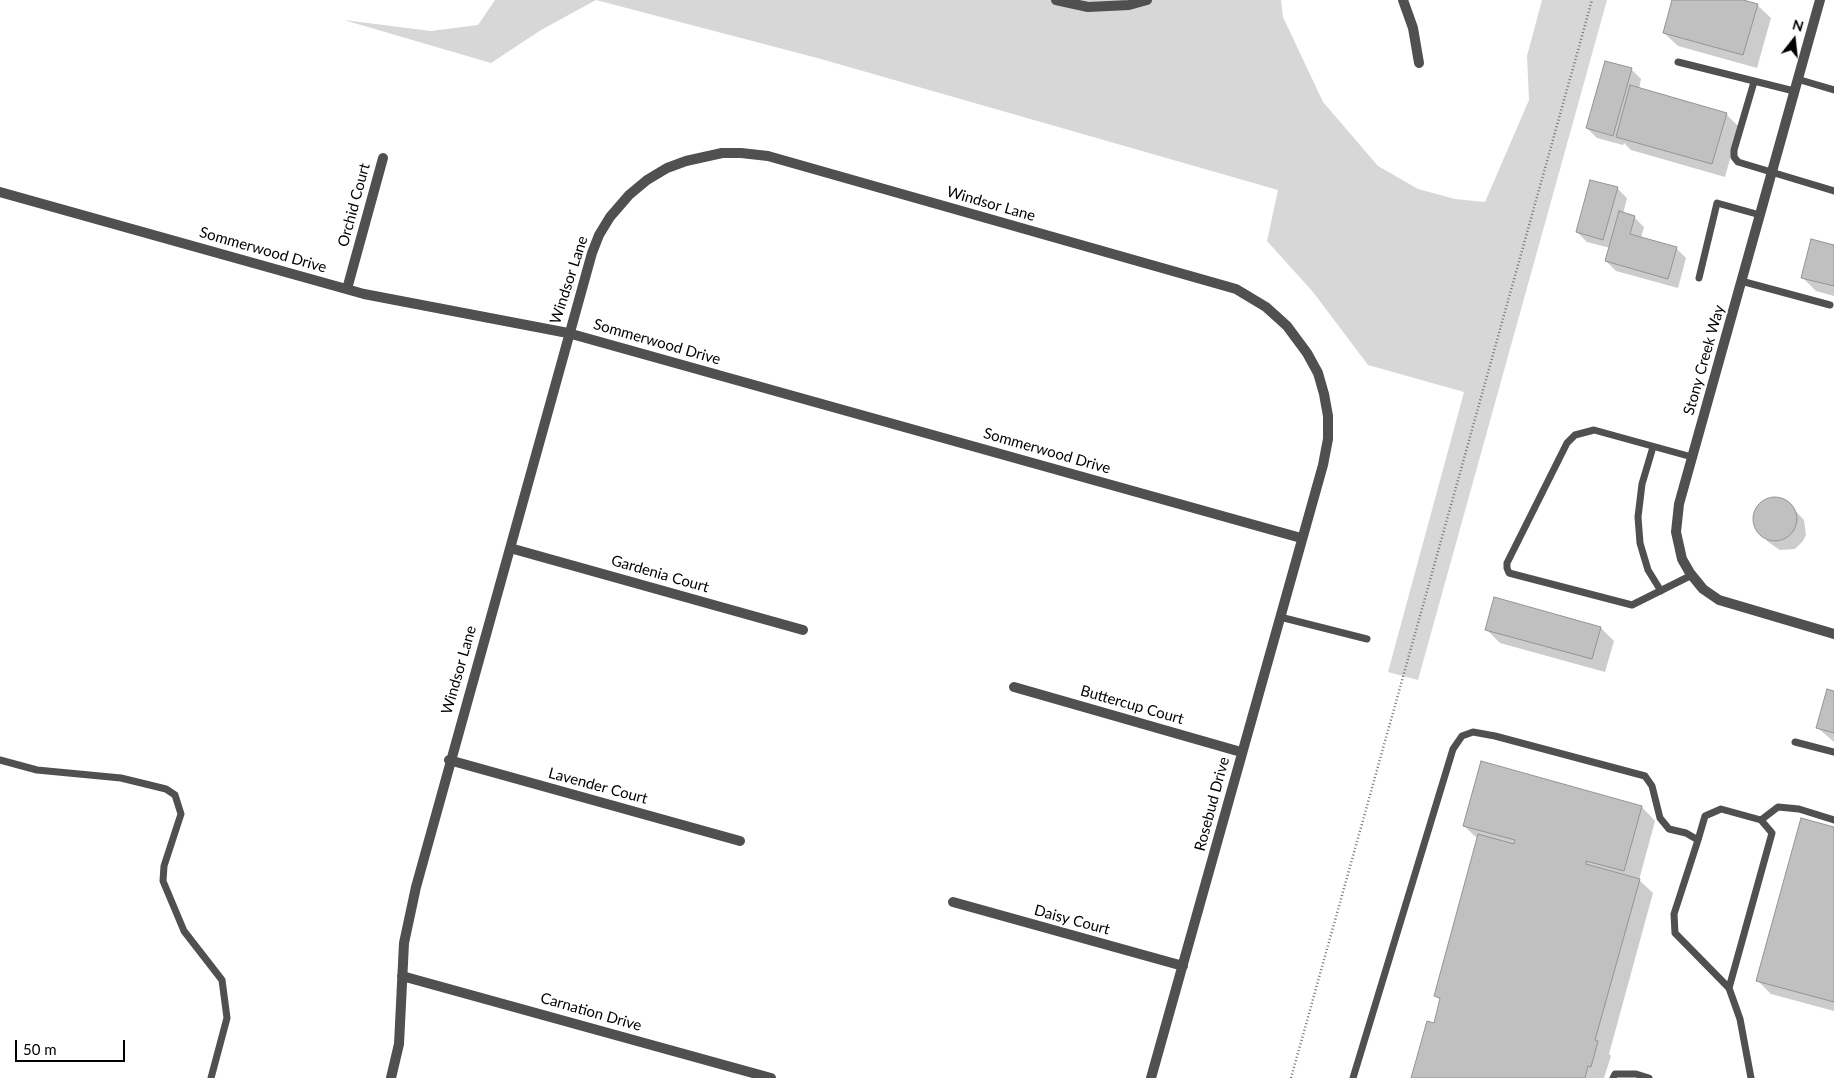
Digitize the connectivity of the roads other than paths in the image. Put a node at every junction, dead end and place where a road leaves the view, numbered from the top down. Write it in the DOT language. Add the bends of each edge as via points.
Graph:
graph roads {
  1 [pos="1056,0"];
  2 [pos="1147,0"];
  3 [pos="1403,0"];
  4 [pos="1820,0"];
  5 [pos="1678,62"];
  6 [pos="1419,63"];
  7 [pos="1797,80"];
  8 [pos="1754,82"];
  9 [pos="1834,90"];
  10 [pos="1794,91"];
  11 [pos="383,158"];
  12 [pos="1772,172"];
  13 [pos="1834,191"];
  14 [pos="0,192"];
  15 [pos="1760,215"];
  16 [pos="1699,278"];
  17 [pos="1741,281"];
  18 [pos="347,290"];
  19 [pos="1830,305"];
  20 [pos="568,333"];
  21 [pos="1653,447"];
  22 [pos="1692,457"];
  23 [pos="1301,538"];
  24 [pos="510,548"];
  25 [pos="1692,575"];
  26 [pos="1661,591"];
  27 [pos="1280,616"];
  28 [pos="803,630"];
  29 [pos="1834,634"];
  30 [pos="1367,639"];
  31 [pos="1014,687"];
  32 [pos="1795,742"];
  33 [pos="1242,752"];
  34 [pos="1834,752"];
  35 [pos="0,760"];
  36 [pos="449,760"];
  37 [pos="1761,820"];
  38 [pos="1834,820"];
  39 [pos="1698,840"];
  40 [pos="740,841"];
  41 [pos="953,902"];
  42 [pos="1183,966"];
  43 [pos="402,976"];
  44 [pos="1729,988"];
  45 [pos="211,1078"];
  46 [pos="391,1078"];
  47 [pos="771,1078"];
  48 [pos="1151,1078"];
  49 [pos="1353,1078"];
  50 [pos="1612,1078"];
  51 [pos="1649,1078"];
  52 [pos="1751,1078"];
  1 -- 2 [label="street" via="1088,7 1129,5"];
  3 -- 6 [label="street"];
  4 -- 7 [label="street, Stony Creek Way"];
  5 -- 8 [label="lane"];
  7 -- 9 [label="lane"];
  7 -- 10 [label="street, Stony Creek Way"];
  8 -- 10 [label="lane"];
  8 -- 12 [label="lane" via="1734,156 1738,162"];
  10 -- 12 [label="street, Stony Creek Way"];
  11 -- 18 [label="street, Orchid Court"];
  12 -- 13 [label="lane"];
  12 -- 15 [label="street, Stony Creek Way"];
  14 -- 18 [label="street, Sommerwood Drive"];
  15 -- 16 [label="lane" via="1717,203"];
  15 -- 17 [label="street, Stony Creek Way"];
  17 -- 19 [label="lane"];
  17 -- 22 [label="street, Stony Creek Way"];
  18 -- 20 [label="street, Sommerwood Drive"];
  20 -- 23 [label="street, Sommerwood Drive"];
  20 -- 23 [label="street, Windsor Lane" via="599,235 610,217 635,190 667,168 686,161 722,154 768,156 1236,289 1266,308 1287,326 1307,353 1318,373 1326,401 1328,438 1324,465"];
  20 -- 24 [label="street, Windsor Lane"];
  21 -- 22 [label="lane"];
  21 -- 26 [label="lane" via="1642,484 1638,517 1640,543 1648,570"];
  21 -- 26 [label="lane" via="1594,430 1575,435 1563,451 1507,568 1509,573 1632,605"];
  22 -- 25 [label="street, Stony Creek Way" via="1676,519 1682,559"];
  23 -- 27 [label="street, Rosebud Drive"];
  24 -- 28 [label="street, Gardenia Court"];
  24 -- 36 [label="street, Windsor Lane"];
  25 -- 26 [label="lane"];
  25 -- 29 [label="street, Stony Creek Way" via="1720,600"];
  27 -- 30 [label="lane"];
  27 -- 33 [label="street, Rosebud Drive"];
  31 -- 33 [label="street, Buttercup Court"];
  32 -- 34 [label="lane"];
  33 -- 42 [label="street, Rosebud Drive"];
  35 -- 45 [label="lane" via="37,770 121,778 166,789 176,795 181,814 162,881 184,931 222,980 227,1018"];
  36 -- 40 [label="street, Lavender Court"];
  36 -- 43 [label="street, Windsor Lane" via="406,926"];
  37 -- 38 [label="lane" via="1778,807 1799,809"];
  37 -- 39 [label="lane" via="1721,809 1704,816"];
  37 -- 44 [label="lane" via="1772,833"];
  39 -- 44 [label="lane" via="1674,914 1675,932"];
  39 -- 49 [label="lane" via="1668,829 1660,818 1652,786 1645,776 1495,736 1473,732 1462,736 1453,749"];
  41 -- 42 [label="street, Daisy Court"];
  42 -- 48 [label="street, Rosebud Drive"];
  43 -- 46 [label="street, Windsor Lane" via="399,1044"];
  43 -- 47 [label="street, Carnation Drive"];
  44 -- 52 [label="lane" via="1740,1019"];
  50 -- 51 [label="lane" via="1615,1074 1636,1074"];
}
